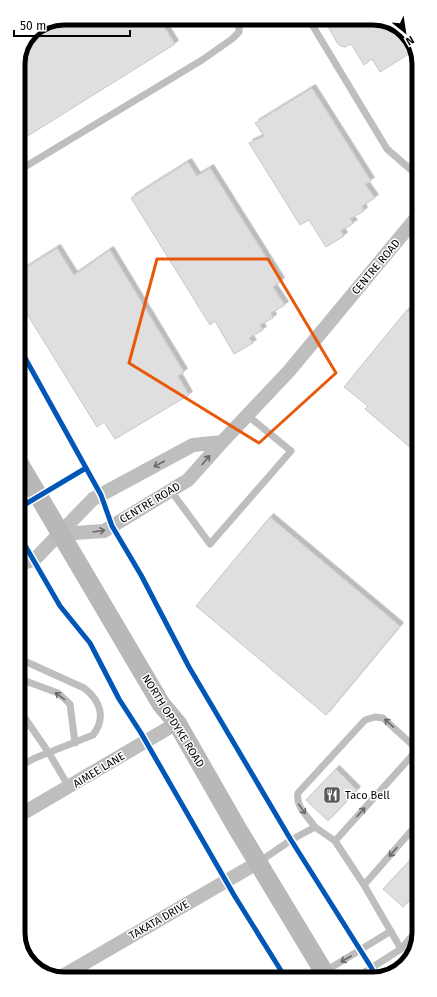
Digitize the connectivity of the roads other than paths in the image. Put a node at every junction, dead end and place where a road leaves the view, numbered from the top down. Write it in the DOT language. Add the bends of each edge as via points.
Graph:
graph roads {
  1 [pos="239,25"];
  2 [pos="312,25"];
  3 [pos="25,167"];
  4 [pos="412,171"];
  5 [pos="412,223"];
  6 [pos="247,414"];
  7 [pos="222,442"];
  8 [pos="25,473"];
  9 [pos="171,491"];
  10 [pos="60,534"];
  11 [pos="25,562"];
  12 [pos="25,661"];
  13 [pos="25,680"];
  14 [pos="25,720"];
  15 [pos="177,723"];
  16 [pos="28,725"];
  17 [pos="25,727"];
  18 [pos="75,743"];
  19 [pos="412,745"];
  20 [pos="49,753"];
  21 [pos="412,757"];
  22 [pos="25,763"];
  23 [pos="69,787"];
  24 [pos="25,812"];
  25 [pos="315,827"];
  26 [pos="412,830"];
  27 [pos="335,841"];
  28 [pos="259,862"];
  29 [pos="364,885"];
  30 [pos="391,932"];
  31 [pos="412,936"];
  32 [pos="401,949"];
  33 [pos="69,972"];
  34 [pos="325,972"];
  35 [pos="329,972"];
  36 [pos="365,972"];
  1 -- 3 [label="lane" via="239,32 232,39 195,64"];
  2 -- 4 [label="lane" via="387,149"];
  5 -- 6 [label="street, CENTRE ROAD" via="289,371"];
  6 -- 7 [label="street, CENTRE ROAD"];
  6 -- 9 [label="lane" via="291,450 210,544"];
  9 -- 7 [label="street, CENTRE ROAD, one-way" via="188,480"];
  7 -- 10 [label="street, one-way" via="193,445 93,500"];
  8 -- 10 [label="main road, NORTH OPDYKE ROAD"];
  10 -- 9 [label="street, CENTRE ROAD, one-way" via="104,531"];
  10 -- 11 [label="street" via="34,560"];
  10 -- 15 [label="main road, NORTH OPDYKE ROAD" via="160,704"];
  12 -- 18 [label="lane" via="92,694 101,716 98,728 92,735"];
  18 -- 13 [label="lane, one-way" via="70,704 58,693"];
  14 -- 16 [label="lane"];
  15 -- 23 [label="street, AIMEE LANE"];
  15 -- 28 [label="main road, NORTH OPDYKE ROAD"];
  16 -- 17 [label="lane"];
  16 -- 20 [label="lane"];
  18 -- 20 [label="lane"];
  19 -- 25 [label="lane, one-way" via="383,718 365,720 298,793 298,804"];
  20 -- 22 [label="lane"];
  20 -- 23 [label="lane"];
  27 -- 21 [label="lane, one-way"];
  23 -- 24 [label="street, AIMEE LANE"];
  25 -- 27 [label="lane"];
  25 -- 28 [label="lane"];
  26 -- 29 [label="lane, one-way"];
  27 -- 29 [label="lane"];
  28 -- 33 [label="street, TAKATA DRIVE"];
  28 -- 34 [label="main road, NORTH OPDYKE ROAD"];
  29 -- 30 [label="lane"];
  30 -- 32 [label="lane"];
  30 -- 35 [label="lane, one-way"];
  31 -- 32 [label="lane"];
  32 -- 36 [label="lane"];
}
